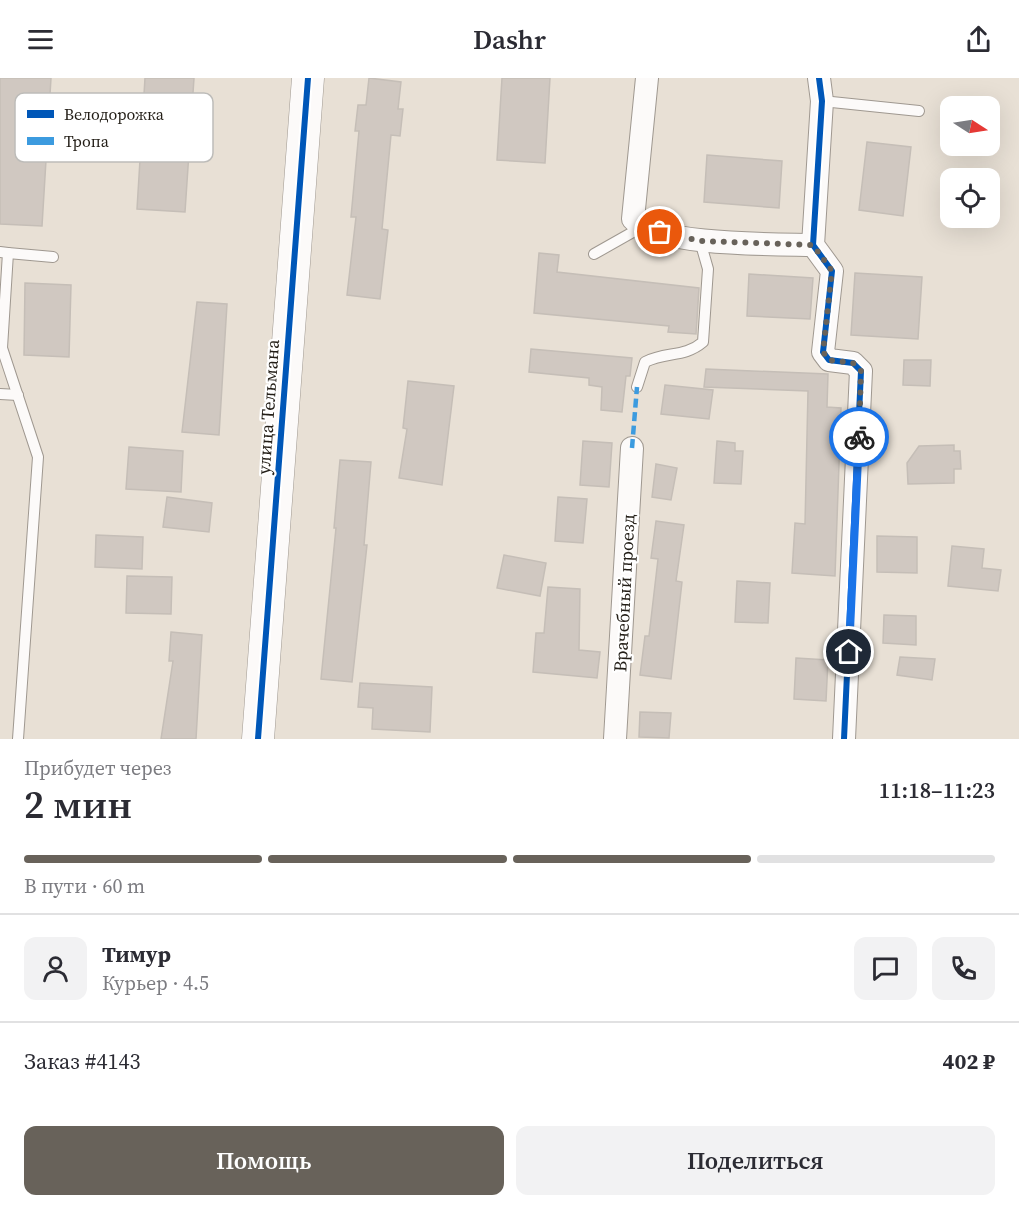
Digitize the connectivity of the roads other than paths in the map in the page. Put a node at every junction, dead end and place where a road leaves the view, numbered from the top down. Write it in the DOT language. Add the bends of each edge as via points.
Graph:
graph roads {
  1 [pos="308,78"];
  2 [pos="647,78"];
  3 [pos="819,78"];
  4 [pos="822,101"];
  5 [pos="919,111"];
  6 [pos="640,228"];
  7 [pos="700,241"];
  8 [pos="813,245"];
  9 [pos="4,252"];
  10 [pos="594,254"];
  11 [pos="52,257"];
  12 [pos="637,387"];
  13 [pos="0,394"];
  14 [pos="18,395"];
  15 [pos="632,448"];
  16 [pos="18,739"];
  17 [pos="258,739"];
  18 [pos="615,739"];
  19 [pos="844,739"];
  1 -- 17 [label="street, улица Тельмана"];
  2 -- 6 [label="street" via="633,219"];
  3 -- 4 [label="street"];
  4 -- 5 [label="lane"];
  4 -- 8 [label="street"];
  6 -- 7 [label="street"];
  6 -- 10 [label="lane"];
  7 -- 8 [label="street"];
  7 -- 12 [label="lane" via="708,269 704,342 692,351 645,362"];
  8 -- 19 [label="street" via="832,271 823,352 829,360 853,363 861,371"];
  9 -- 11 [label="lane"];
  9 -- 14 [label="lane" via="2,348"];
  13 -- 14 [label="lane"];
  14 -- 16 [label="lane" via="38,457"];
  15 -- 18 [label="street, Врачебный проезд"];
}
